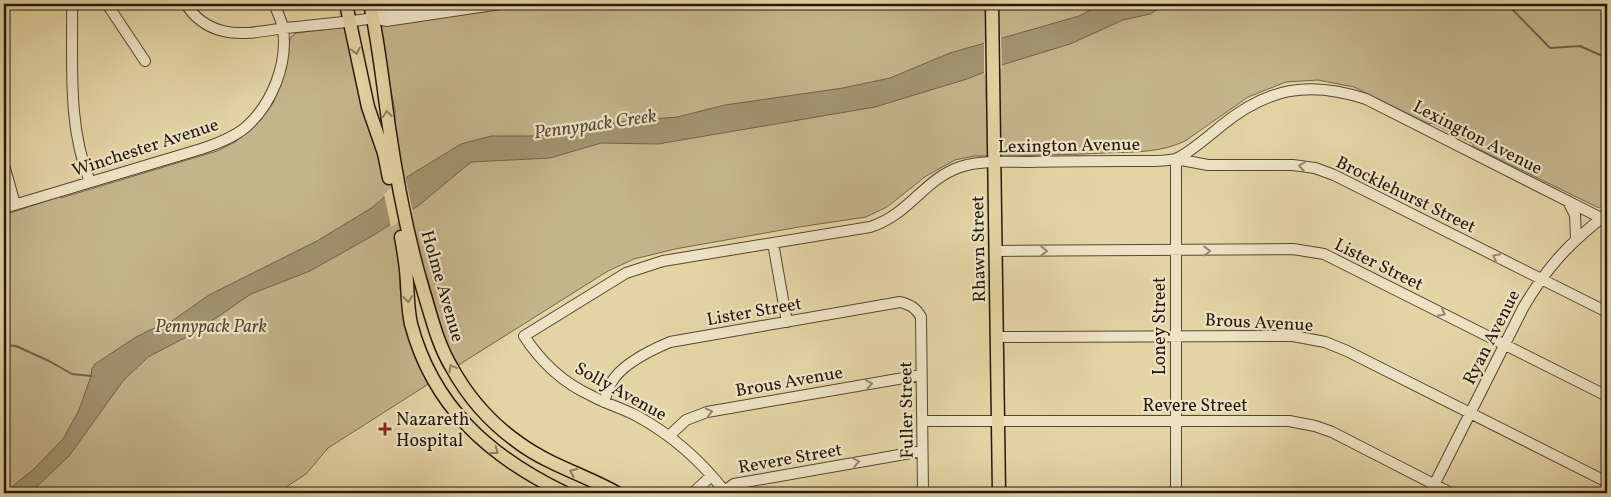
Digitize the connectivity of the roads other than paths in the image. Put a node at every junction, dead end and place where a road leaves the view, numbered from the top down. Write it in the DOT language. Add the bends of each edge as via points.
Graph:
graph roads {
  1 [pos="72,4"];
  2 [pos="107,4"];
  3 [pos="186,4"];
  4 [pos="274,4"];
  5 [pos="346,4"];
  6 [pos="370,4"];
  7 [pos="437,4"];
  8 [pos="500,4"];
  9 [pos="992,4"];
  10 [pos="373,18"];
  11 [pos="350,22"];
  12 [pos="283,28"];
  13 [pos="145,61"];
  14 [pos="1176,159"];
  15 [pos="995,162"];
  16 [pos="390,164"];
  17 [pos="4,166"];
  18 [pos="90,182"];
  19 [pos="1568,200"];
  20 [pos="14,204"];
  21 [pos="4,208"];
  22 [pos="1605,218"];
  23 [pos="1576,239"];
  24 [pos="773,243"];
  25 [pos="408,249"];
  26 [pos="995,251"];
  27 [pos="1175,251"];
  28 [pos="1540,279"];
  29 [pos="1607,312"];
  30 [pos="787,322"];
  31 [pos="921,326"];
  32 [pos="1176,335"];
  33 [pos="524,336"];
  34 [pos="997,337"];
  35 [pos="1505,345"];
  36 [pos="921,375"];
  37 [pos="1607,396"];
  38 [pos="604,402"];
  39 [pos="1471,412"];
  40 [pos="922,421"];
  41 [pos="1176,421"];
  42 [pos="998,422"];
  43 [pos="669,436"];
  44 [pos="922,451"];
  45 [pos="711,476"];
  46 [pos="1607,482"];
  47 [pos="1432,489"];
  48 [pos="725,492"];
  49 [pos="565,493"];
  50 [pos="617,493"];
  51 [pos="693,493"];
  52 [pos="923,493"];
  53 [pos="999,493"];
  54 [pos="1176,493"];
  55 [pos="1451,493"];
  1 -- 18 [label="street" via="74,115"];
  2 -- 13 [label="street"];
  3 -- 12 [label="street" via="196,17 224,31 256,32"];
  4 -- 12 [label="street"];
  5 -- 11 [label="main road, Holme Avenue"];
  6 -- 10 [label="main road, Holme Avenue"];
  7 -- 10 [label="street" via="384,11"];
  8 -- 10 [label="street" via="386,21"];
  9 -- 15 [label="main road, Rhawn Street"];
  10 -- 11 [label="street"];
  16 -- 10 [label="main road, Holme Avenue, one-way"];
  11 -- 12 [label="street"];
  11 -- 16 [label="main road, Holme Avenue, one-way" via="368,107"];
  12 -- 18 [label="street, Winchester Avenue" via="282,61 274,89 244,128 218,144"];
  14 -- 15 [label="street, Lexington Avenue"];
  14 -- 19 [label="street, Lexington Avenue" via="1239,111 1258,101 1284,92 1331,89 1366,98"];
  14 -- 27 [label="street, Loney Street"];
  28 -- 14 [label="street, Brocklehurst Street, one-way" via="1315,168 1208,165"];
  15 -- 24 [label="street, Lexington Avenue" via="962,166 943,174 883,223"];
  15 -- 26 [label="main road, Rhawn Street"];
  16 -- 25 [label="main road, Holme Avenue"];
  17 -- 20 [label="street"];
  18 -- 20 [label="street, Winchester Avenue"];
  19 -- 22 [label="street, Lexington Avenue"];
  19 -- 23 [label="street" via="1576,215"];
  20 -- 21 [label="street, Winchester Avenue"];
  22 -- 23 [label="street, Ryan Avenue"];
  23 -- 28 [label="street, Ryan Avenue"];
  24 -- 30 [label="street"];
  24 -- 33 [label="street, Lexington Avenue" via="663,261 640,268 613,280"];
  25 -- 49 [label="main road, Holme Avenue, one-way" via="406,272 411,323 423,358 443,395 467,426 494,451"];
  50 -- 25 [label="main road, Holme Avenue, one-way" via="532,452 500,427 476,402 457,378 441,346"];
  26 -- 27 [label="street, Lister Street, one-way"];
  26 -- 34 [label="main road, Rhawn Street"];
  27 -- 32 [label="street, Loney Street"];
  27 -- 35 [label="street, Lister Street, one-way" via="1293,249 1324,254"];
  28 -- 29 [label="street, Brocklehurst Street"];
  28 -- 35 [label="street, Ryan Avenue"];
  30 -- 31 [label="street, Lister Street" via="900,302 917,310"];
  30 -- 38 [label="street, Lister Street" via="670,342 623,368 611,383"];
  31 -- 36 [label="street, Fuller Street"];
  32 -- 34 [label="street, Brous Avenue"];
  32 -- 39 [label="street, Brous Avenue" via="1293,336 1325,342"];
  32 -- 41 [label="street, Loney Street"];
  33 -- 38 [label="street, Solly Avenue" via="542,360 561,377"];
  34 -- 42 [label="main road, Rhawn Street"];
  35 -- 37 [label="street, Lister Street"];
  35 -- 39 [label="street, Ryan Avenue"];
  36 -- 40 [label="street, Fuller Street"];
  43 -- 36 [label="street, Brous Avenue, one-way" via="686,420 707,412"];
  38 -- 43 [label="street, Solly Avenue" via="638,416"];
  39 -- 46 [label="street, Brous Avenue"];
  39 -- 47 [label="street, Ryan Avenue"];
  40 -- 42 [label="street, Revere Street"];
  40 -- 44 [label="street, Fuller Street"];
  41 -- 42 [label="street, Revere Street"];
  41 -- 47 [label="street, Revere Street" via="1289,422 1316,426"];
  41 -- 54 [label="street, Loney Street"];
  42 -- 53 [label="main road, Rhawn Street"];
  43 -- 45 [label="street, Solly Avenue"];
  48 -- 44 [label="street, Revere Street, one-way" via="734,484"];
  44 -- 52 [label="street, Fuller Street"];
  45 -- 48 [label="street, Solly Avenue"];
  45 -- 51 [label="street"];
  47 -- 55 [label="street, Revere Street"];
}
